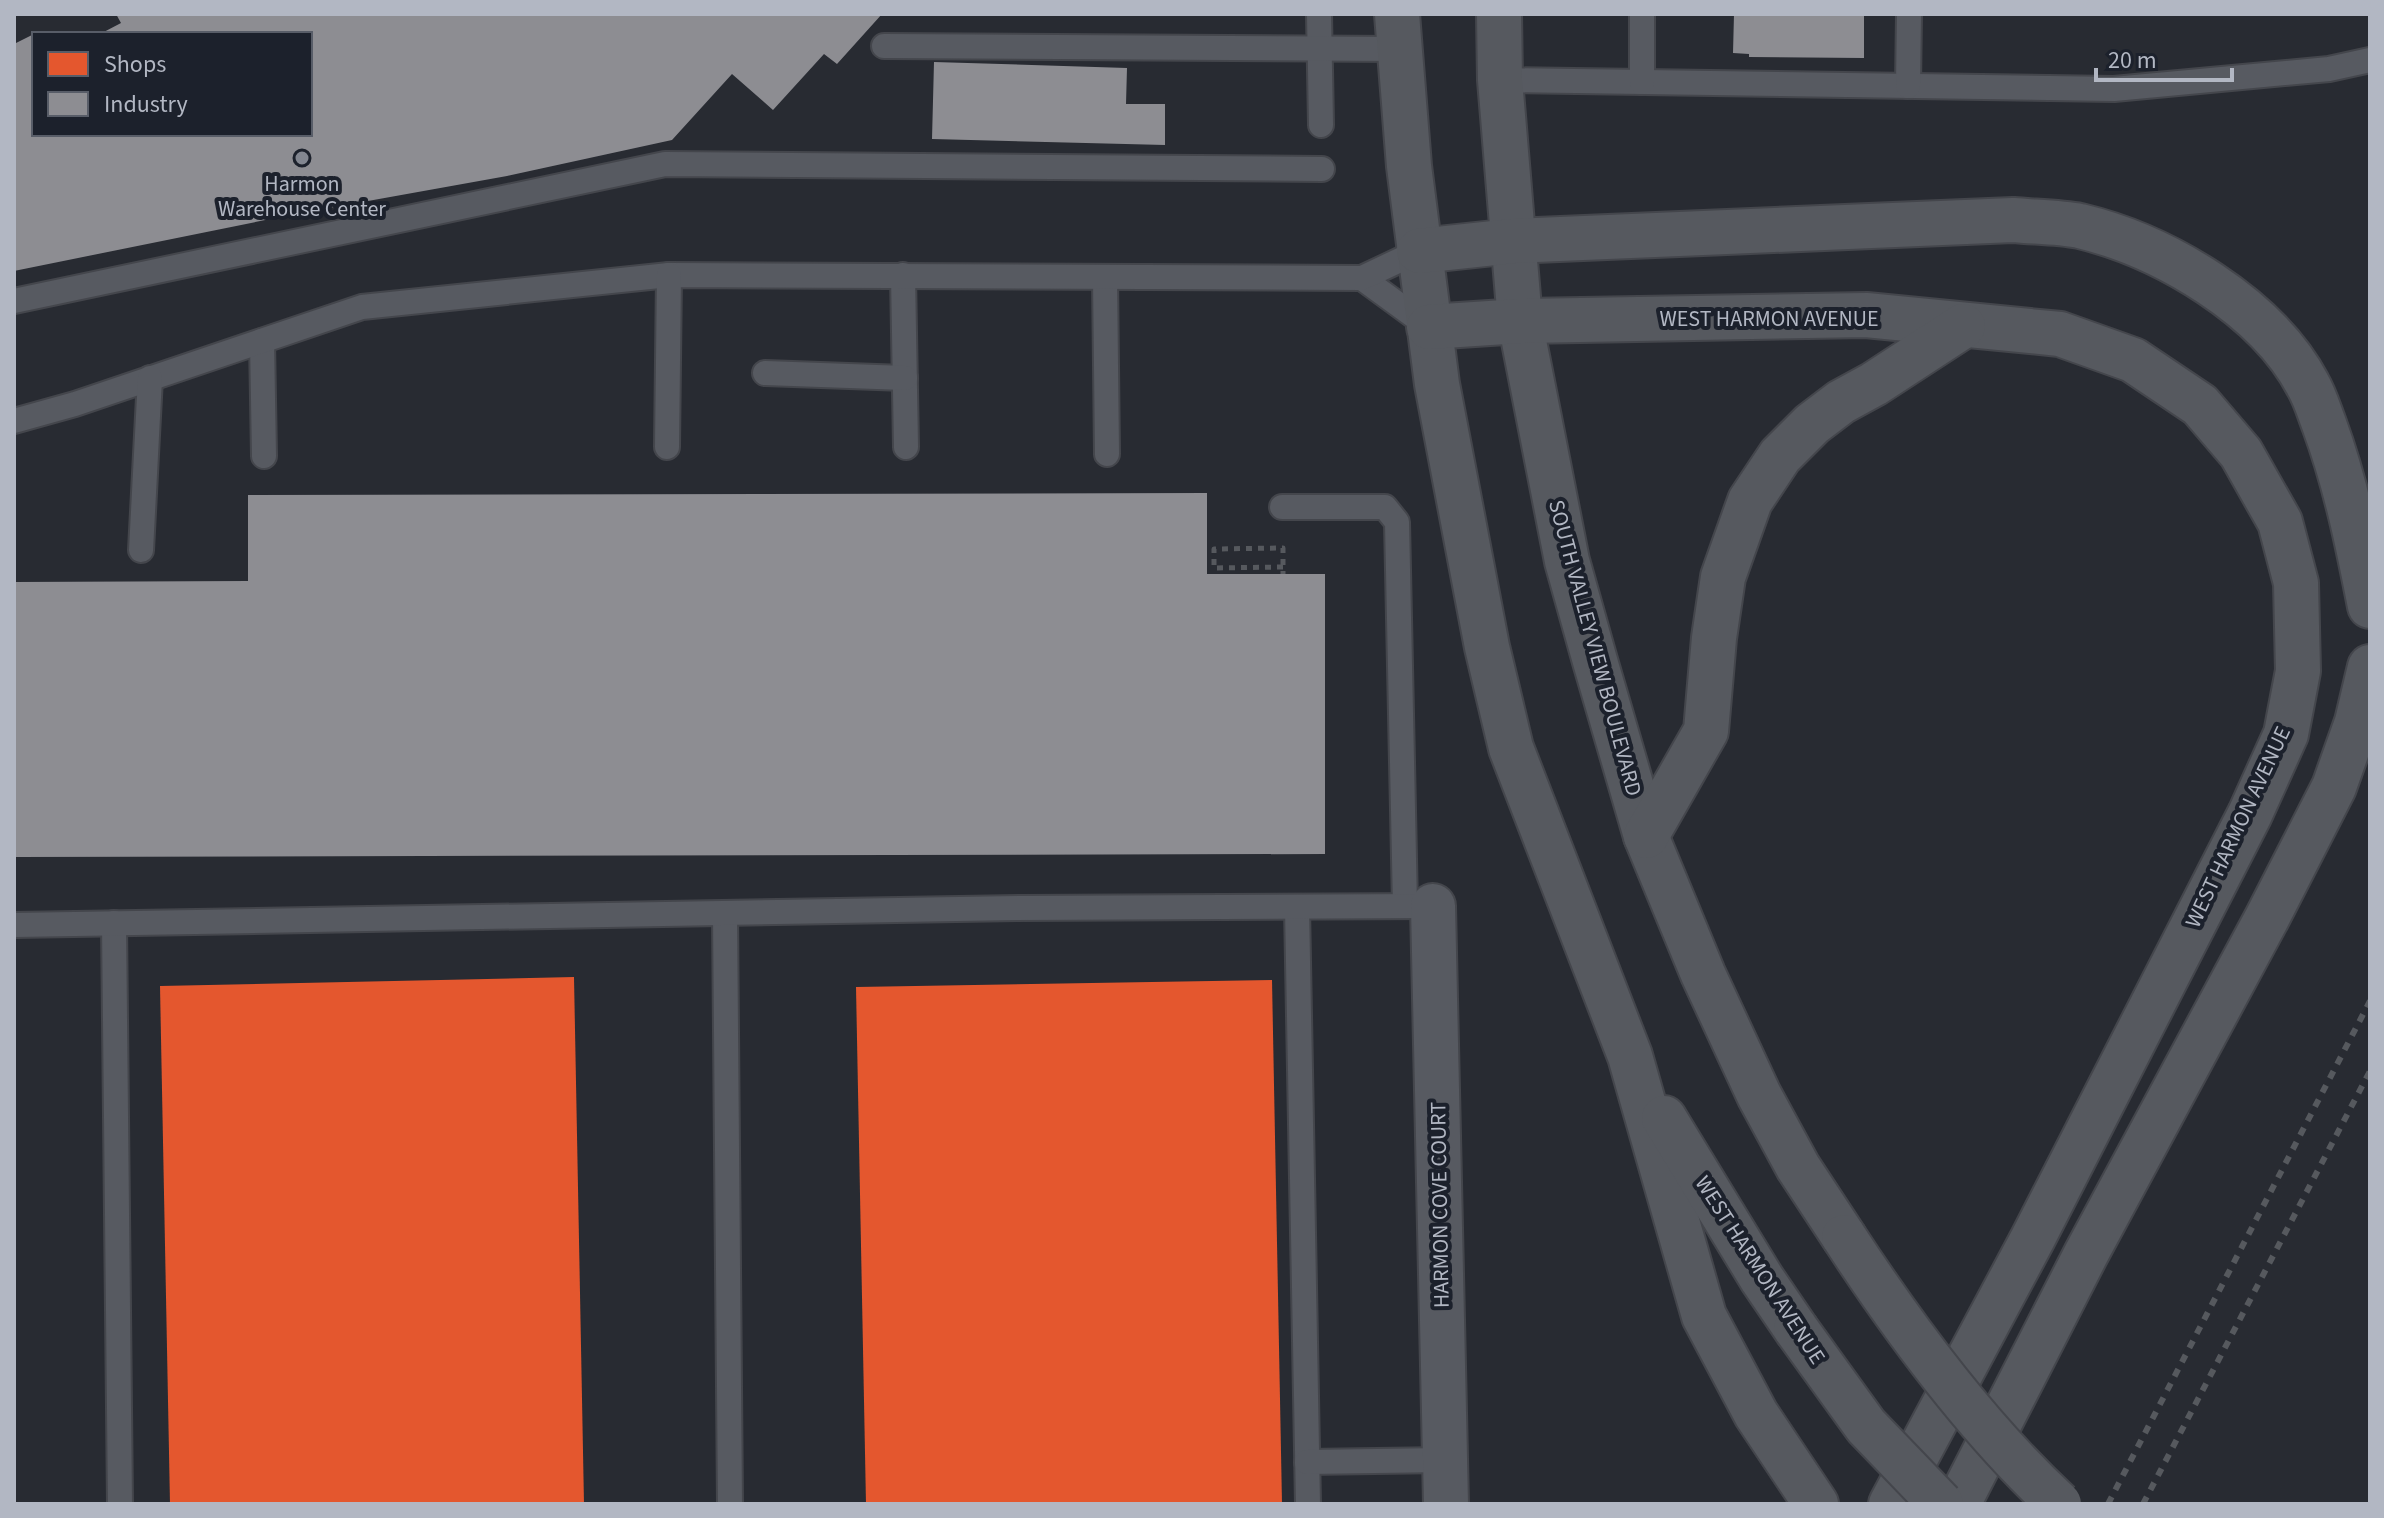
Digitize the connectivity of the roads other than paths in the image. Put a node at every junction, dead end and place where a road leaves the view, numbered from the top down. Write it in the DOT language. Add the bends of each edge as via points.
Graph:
graph roads {
  1 [pos="1319,14"];
  2 [pos="1499,14"];
  3 [pos="1642,14"];
  4 [pos="1909,14"];
  5 [pos="1398,31"];
  6 [pos="884,46"];
  7 [pos="1320,48"];
  8 [pos="2370,60"];
  9 [pos="1500,80"];
  10 [pos="1642,82"];
  11 [pos="1908,86"];
  12 [pos="1321,125"];
  13 [pos="1322,169"];
  14 [pos="1513,241"];
  15 [pos="1419,251"];
  16 [pos="669,275"];
  17 [pos="903,275"];
  18 [pos="1105,277"];
  19 [pos="1362,278"];
  20 [pos="14,301"];
  21 [pos="1520,321"];
  22 [pos="1963,326"];
  23 [pos="1429,327"];
  24 [pos="262,341"];
  25 [pos="765,373"];
  26 [pos="150,378"];
  27 [pos="905,378"];
  28 [pos="14,421"];
  29 [pos="667,447"];
  30 [pos="906,447"];
  31 [pos="1107,454"];
  32 [pos="264,456"];
  33 [pos="1282,507"];
  34 [pos="141,550"];
  35 [pos="2370,606"];
  36 [pos="2370,667"];
  37 [pos="1646,836"];
  38 [pos="1419,906"];
  39 [pos="1297,907"];
  40 [pos="725,913"];
  41 [pos="114,923"];
  42 [pos="14,925"];
  43 [pos="1630,1056"];
  44 [pos="1445,1460"];
  45 [pos="1307,1462"];
  46 [pos="120,1504"];
  47 [pos="730,1504"];
  48 [pos="1308,1504"];
  49 [pos="1446,1504"];
  50 [pos="1816,1504"];
  51 [pos="1891,1504"];
  52 [pos="1941,1504"];
  53 [pos="1958,1504"];
  54 [pos="2059,1504"];
  1 -- 7 [label="lane"];
  2 -- 9 [label="main road, SOUTH VALLEY VIEW BOULEVARD"];
  3 -- 10 [label="lane"];
  4 -- 11 [label="lane"];
  5 -- 7 [label="lane"];
  5 -- 15 [label="main road"];
  6 -- 7 [label="lane"];
  7 -- 12 [label="lane"];
  8 -- 11 [label="lane" via="2329,69 2114,89"];
  9 -- 10 [label="lane"];
  9 -- 14 [label="main road, SOUTH VALLEY VIEW BOULEVARD"];
  10 -- 11 [label="lane"];
  13 -- 20 [label="lane" via="665,164"];
  14 -- 15 [label="main road"];
  14 -- 21 [label="main road, SOUTH VALLEY VIEW BOULEVARD"];
  14 -- 35 [label="main road" via="2013,220 2078,226 2130,242 2183,267 2234,302 2279,342 2309,385 2350,505"];
  15 -- 19 [label="lane"];
  15 -- 23 [label="main road"];
  16 -- 17 [label="lane"];
  16 -- 24 [label="lane" via="362,307"];
  16 -- 29 [label="lane"];
  17 -- 18 [label="lane"];
  17 -- 27 [label="lane"];
  18 -- 19 [label="lane"];
  18 -- 31 [label="lane"];
  19 -- 23 [label="lane"];
  21 -- 22 [label="main road, WEST HARMON AVENUE" via="1866,315"];
  21 -- 23 [label="main road, WEST HARMON AVENUE"];
  21 -- 37 [label="main road, SOUTH VALLEY VIEW BOULEVARD" via="1567,561"];
  22 -- 37 [label="main road" via="1812,424 1780,456 1750,501 1723,577 1706,731"];
  22 -- 51 [label="main road, WEST HARMON AVENUE" via="2060,334 2133,360 2200,405 2241,453 2280,522 2296,583 2298,671 2286,734 2250,814"];
  23 -- 43 [label="main road" via="1456,493 1511,748"];
  24 -- 26 [label="lane"];
  24 -- 32 [label="lane"];
  25 -- 27 [label="lane"];
  26 -- 28 [label="lane"];
  26 -- 34 [label="lane"];
  27 -- 30 [label="lane"];
  33 -- 38 [label="lane" via="1385,507 1397,522"];
  36 -- 53 [label="main road" via="2334,787"];
  37 -- 54 [label="main road, SOUTH VALLEY VIEW BOULEVARD, bridge" via="1713,998 1798,1167 1930,1359"];
  38 -- 39 [label="lane"];
  38 -- 44 [label="street, HARMON COVE COURT"];
  39 -- 40 [label="lane"];
  39 -- 45 [label="lane"];
  40 -- 41 [label="lane"];
  40 -- 47 [label="lane"];
  41 -- 42 [label="lane"];
  41 -- 46 [label="lane"];
  43 -- 50 [label="main road" via="1704,1316 1756,1414"];
  43 -- 52 [label="main road, WEST HARMON AVENUE, bridge" via="1796,1329 1866,1426"];
  44 -- 45 [label="lane"];
  44 -- 49 [label="street, HARMON COVE COURT"];
  45 -- 48 [label="lane"];
}
